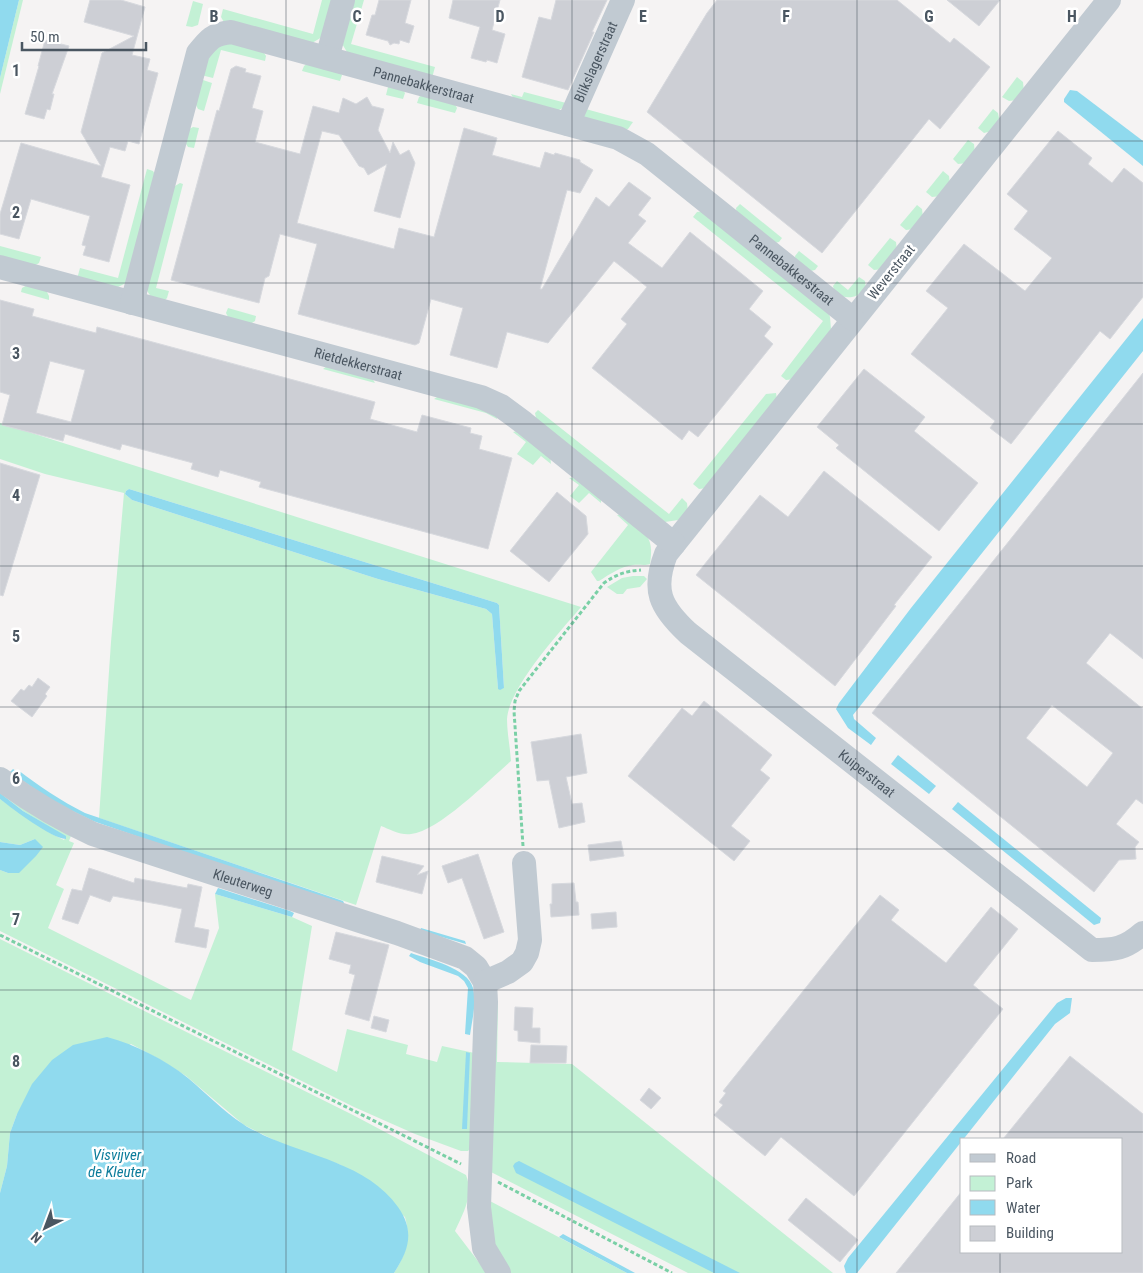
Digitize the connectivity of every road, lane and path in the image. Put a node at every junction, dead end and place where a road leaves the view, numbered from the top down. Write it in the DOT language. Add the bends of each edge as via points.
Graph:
graph roads {
  1 [pos="343,0"];
  2 [pos="623,0"];
  3 [pos="1109,0"];
  4 [pos="328,58"];
  5 [pos="568,124"];
  6 [pos="0,267"];
  7 [pos="132,302"];
  8 [pos="853,319"];
  9 [pos="674,544"];
  10 [pos="660,571"];
  11 [pos="0,779"];
  12 [pos="524,863"];
  13 [pos="0,935"];
  14 [pos="1139,937"];
  15 [pos="485,982"];
  16 [pos="480,1173"];
  17 [pos="499,1273"];
  18 [pos="672,1273"];
  1 -- 4 [label="street"];
  2 -- 5 [label="street, Blikslagerstraat"];
  3 -- 8 [label="street, Weverstraat"];
  4 -- 5 [label="street, Pannebakkerstraat"];
  4 -- 7 [label="street, Pannebakkerstraat" via="231,32 217,34 206,43 198,53"];
  5 -- 8 [label="street, Pannebakkerstraat" via="618,138 647,154"];
  6 -- 7 [label="street, Rietdekkerstraat"];
  7 -- 9 [label="street, Rietdekkerstraat" via="481,397 501,406 524,423"];
  8 -- 9 [label="street, Weverstraat"];
  9 -- 10 [label="street, Kuiperstraat"];
  10 -- 12 [label="path" via="626,571 604,583 519,691 514,711"];
  10 -- 14 [label="street, Kuiperstraat" via="658,588 665,606 688,633 1092,950 1115,950"];
  11 -- 15 [label="street, Kleuterweg" via="60,819 93,834 465,958 476,967"];
  12 -- 15 [label="street" via="530,940 527,953 522,962 508,972"];
  13 -- 16 [label="path"];
  15 -- 16 [label="street"];
  16 -- 17 [label="street" via="479,1206 484,1248"];
  16 -- 18 [label="path"];
}
